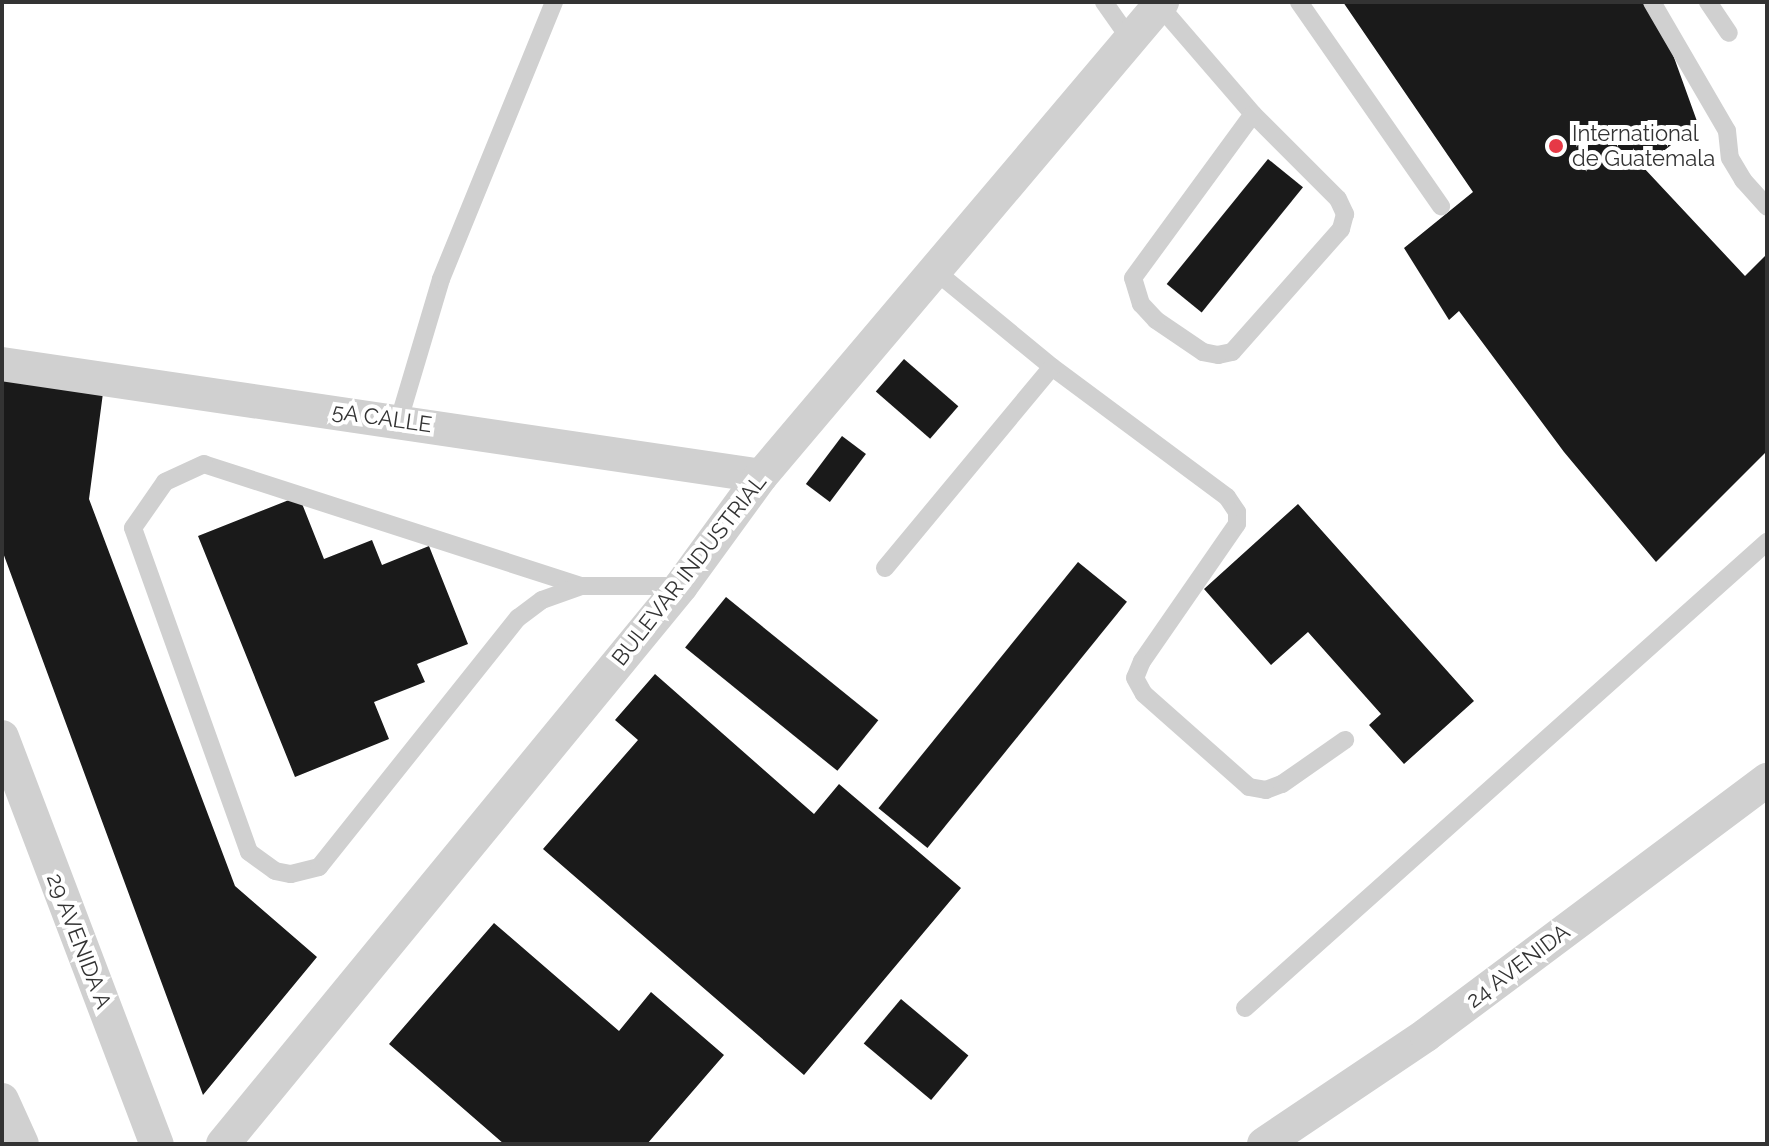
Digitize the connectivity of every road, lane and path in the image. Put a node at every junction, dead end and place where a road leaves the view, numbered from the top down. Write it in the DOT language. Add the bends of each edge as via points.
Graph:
graph roads {
  1 [pos="554,2"];
  2 [pos="1104,2"];
  3 [pos="1299,2"];
  4 [pos="1652,2"];
  5 [pos="1708,2"];
  6 [pos="1160,4"];
  7 [pos="1729,33"];
  8 [pos="1130,39"];
  9 [pos="1253,114"];
  10 [pos="1441,206"];
  11 [pos="1767,207"];
  12 [pos="934,270"];
  13 [pos="2,364"];
  14 [pos="1052,367"];
  15 [pos="399,420"];
  16 [pos="761,476"];
  17 [pos="1767,542"];
  18 [pos="885,568"];
  19 [pos="581,586"];
  20 [pos="681,586"];
  21 [pos="2,737"];
  22 [pos="1345,740"];
  23 [pos="1767,780"];
  24 [pos="1245,1008"];
  25 [pos="2,1100"];
  26 [pos="22,1144"];
  27 [pos="157,1144"];
  28 [pos="223,1144"];
  29 [pos="1264,1144"];
  1 -- 15 [label="lane" via="441,279"];
  2 -- 8 [label="lane"];
  3 -- 10 [label="lane"];
  4 -- 11 [label="lane" via="1727,131 1737,169"];
  5 -- 7 [label="lane"];
  6 -- 8 [label="street, BULEVAR INDUSTRIAL"];
  6 -- 9 [label="lane"];
  8 -- 12 [label="street, BULEVAR INDUSTRIAL"];
  9 -- 9 [label="lane" via="1133,278 1141,304 1156,320 1203,352 1218,355 1232,352 1242,341 1341,229 1345,214 1338,199"];
  12 -- 14 [label="lane"];
  12 -- 16 [label="street, BULEVAR INDUSTRIAL"];
  13 -- 15 [label="street, 5A CALLE"];
  14 -- 18 [label="lane"];
  14 -- 22 [label="lane" via="1227,497 1237,512 1237,524 1142,661 1135,678 1144,694 1249,787 1266,790 1282,784"];
  15 -- 16 [label="street, 5A CALLE"];
  16 -- 20 [label="street, BULEVAR INDUSTRIAL"];
  17 -- 24 [label="lane"];
  19 -- 19 [label="lane" via="542,600 518,618 319,867 291,874 275,871 249,852 133,528 165,482 204,464"];
  19 -- 20 [label="lane"];
  20 -- 28 [label="street, BULEVAR INDUSTRIAL"];
  21 -- 27 [label="street, 29 AVENIDA A"];
  23 -- 29 [label="street, 24 AVENIDA" via="1426,1035"];
  25 -- 26 [label="street"];
}
